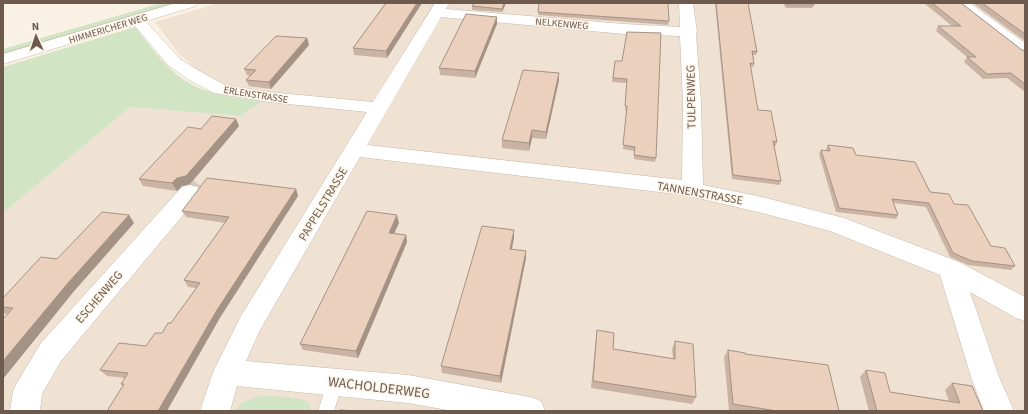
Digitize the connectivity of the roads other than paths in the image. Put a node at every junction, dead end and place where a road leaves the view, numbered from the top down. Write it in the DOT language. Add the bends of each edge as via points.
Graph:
graph roads {
  1 [pos="190,3"];
  2 [pos="686,3"];
  3 [pos="961,3"];
  4 [pos="439,7"];
  5 [pos="136,19"];
  6 [pos="689,32"];
  7 [pos="1025,51"];
  8 [pos="3,59"];
  9 [pos="378,108"];
  10 [pos="355,150"];
  11 [pos="692,190"];
  12 [pos="190,192"];
  13 [pos="950,269"];
  14 [pos="1025,310"];
  15 [pos="227,372"];
  16 [pos="334,382"];
  17 [pos="25,411"];
  18 [pos="215,411"];
  19 [pos="326,411"];
  20 [pos="530,411"];
  21 [pos="1000,411"];
  1 -- 5 [label="street, HIMMERICHER WEG"];
  2 -- 6 [label="street, TULPENWEG"];
  3 -- 7 [label="street"];
  4 -- 6 [label="street, NELKENWEG" via="624,29"];
  4 -- 9 [label="street, PAPPELSTRASSE"];
  5 -- 8 [label="street, HIMMERICHER WEG"];
  5 -- 9 [label="street, ERLENSTRASSE" via="174,62 220,89 269,97"];
  6 -- 11 [label="street, TULPENWEG"];
  9 -- 10 [label="street, PAPPELSTRASSE"];
  10 -- 11 [label="street, TANNENSTRASSE"];
  10 -- 15 [label="street, PAPPELSTRASSE" via="250,324"];
  11 -- 13 [label="street, TANNENSTRASSE" via="836,224"];
  12 -- 17 [label="street, ESCHENWEG" via="51,352 28,391"];
  13 -- 14 [label="street, TANNENSTRASSE"];
  13 -- 21 [label="street" via="985,376"];
  15 -- 16 [label="street, WACHOLDERWEG"];
  15 -- 18 [label="street, PAPPELSTRASSE"];
  16 -- 19 [label="lane"];
  16 -- 20 [label="street, WACHOLDERWEG" via="408,389"];
}
